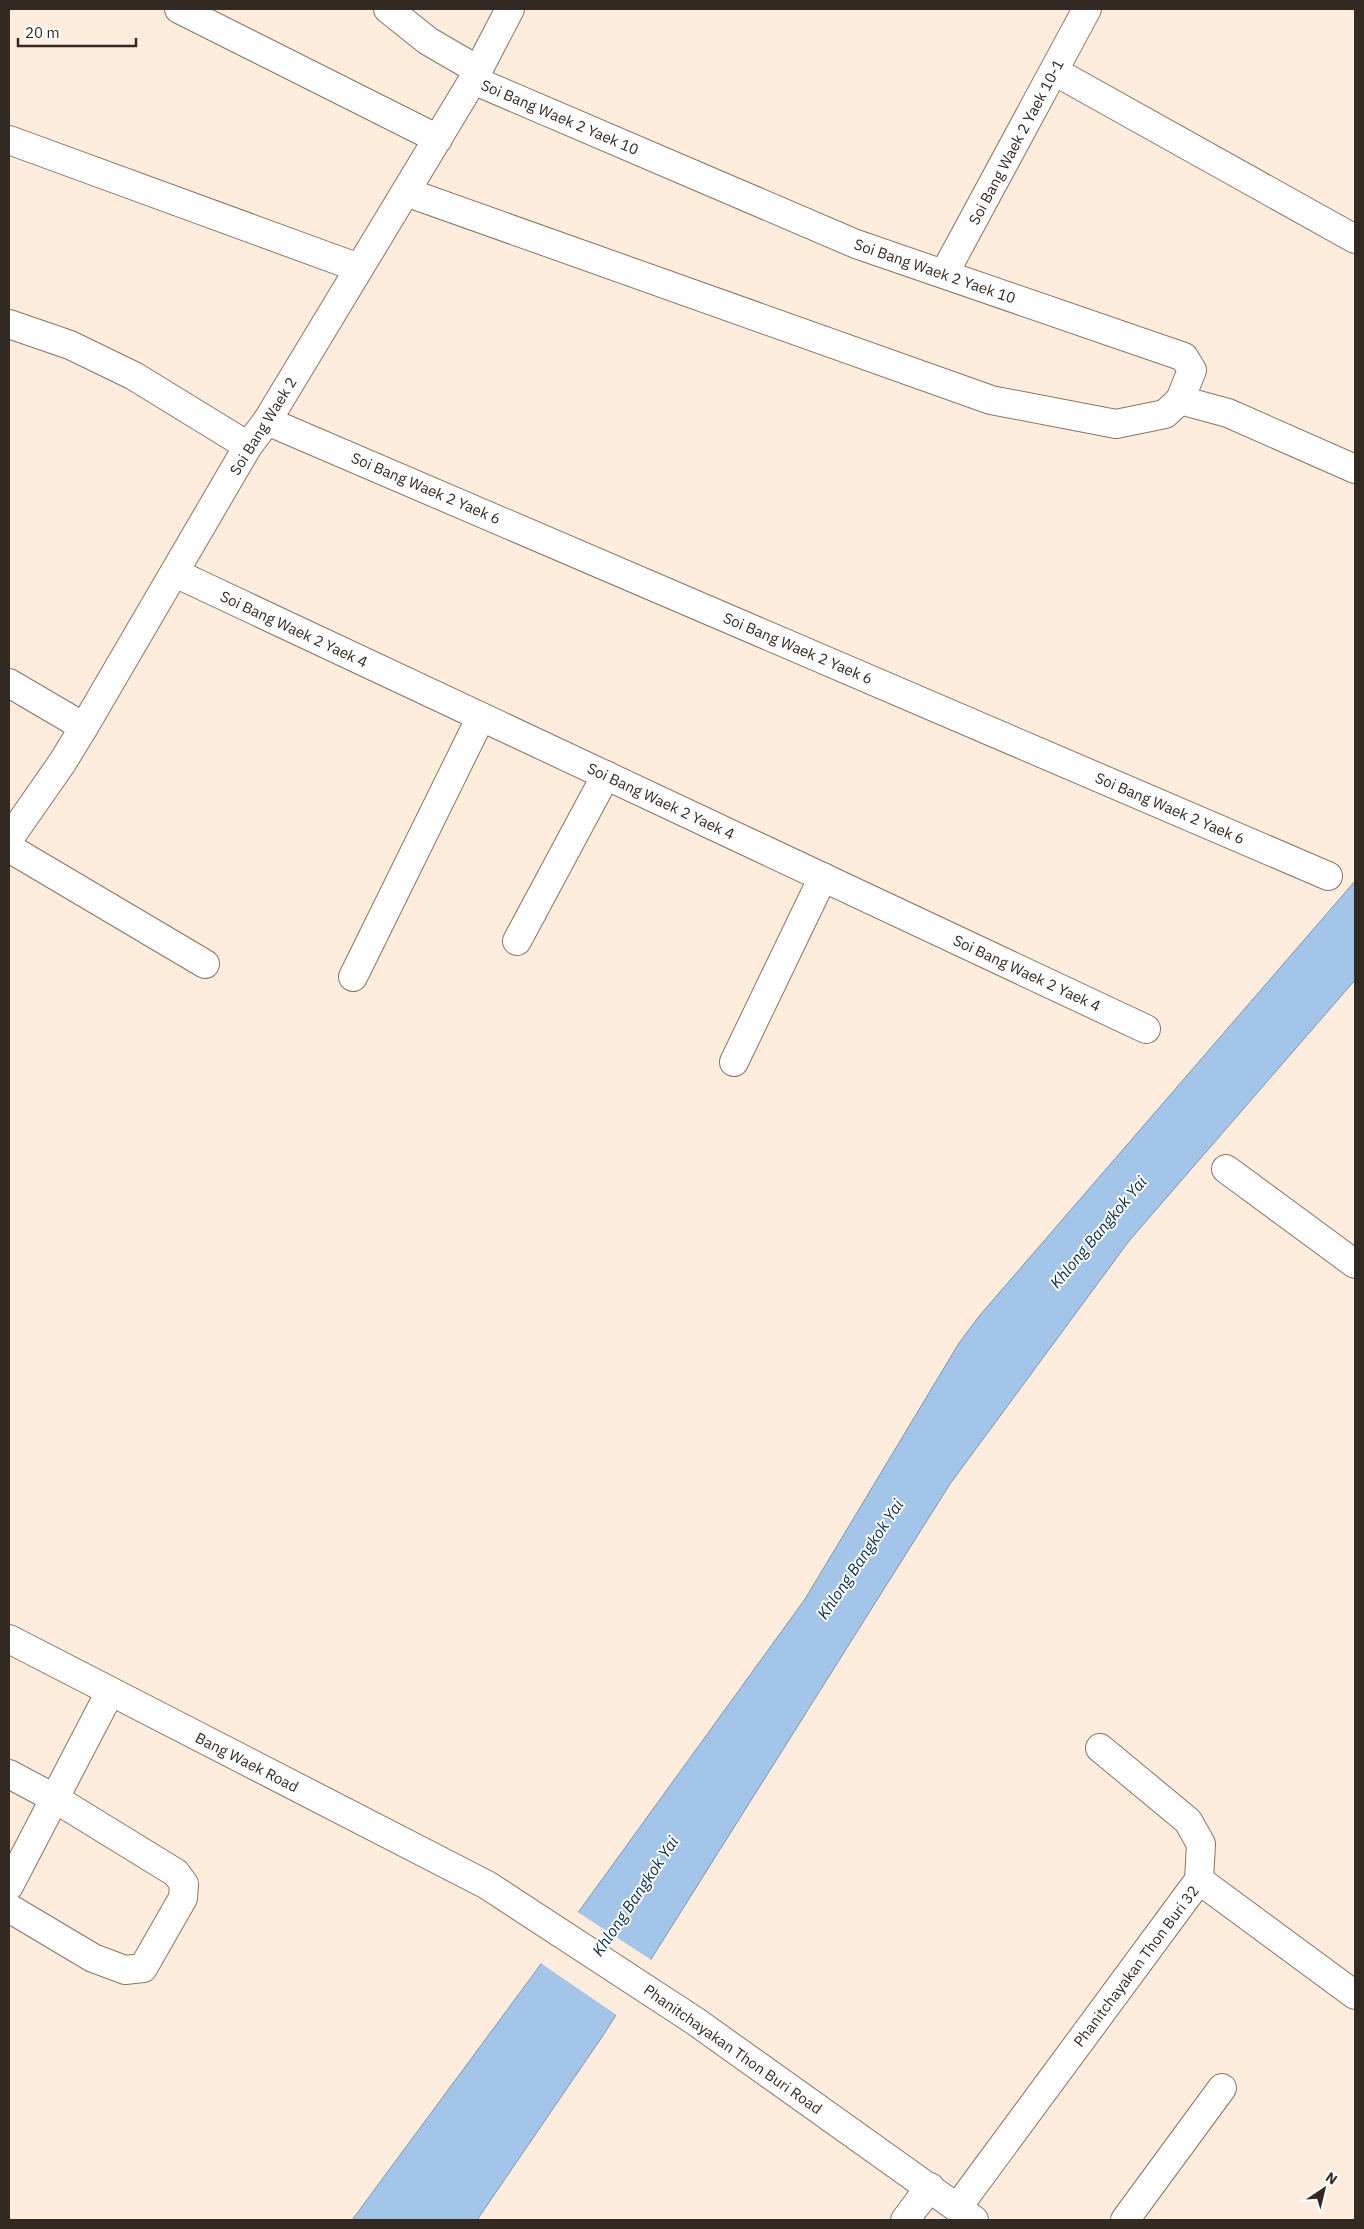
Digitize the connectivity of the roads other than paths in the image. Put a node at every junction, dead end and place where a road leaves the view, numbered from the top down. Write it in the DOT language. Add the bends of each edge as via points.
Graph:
graph roads {
  1 [pos="179,9"];
  2 [pos="388,9"];
  3 [pos="510,9"];
  4 [pos="1087,9"];
  5 [pos="1054,71"];
  6 [pos="476,75"];
  7 [pos="438,139"];
  8 [pos="9,140"];
  9 [pos="406,192"];
  10 [pos="1355,239"];
  11 [pos="359,268"];
  12 [pos="944,274"];
  13 [pos="9,324"];
  14 [pos="1180,400"];
  15 [pos="267,421"];
  16 [pos="248,446"];
  17 [pos="1355,469"];
  18 [pos="175,573"];
  19 [pos="9,682"];
  20 [pos="481,717"];
  21 [pos="84,727"];
  22 [pos="606,775"];
  23 [pos="9,838"];
  24 [pos="9,848"];
  25 [pos="1328,876"];
  26 [pos="823,877"];
  27 [pos="517,941"];
  28 [pos="205,964"];
  29 [pos="353,977"];
  30 [pos="1146,1029"];
  31 [pos="734,1062"];
  32 [pos="1226,1169"];
  33 [pos="1355,1264"];
  34 [pos="9,1639"];
  35 [pos="110,1692"];
  36 [pos="1100,1748"];
  37 [pos="9,1774"];
  38 [pos="54,1798"];
  39 [pos="1200,1880"];
  40 [pos="487,1885"];
  41 [pos="9,1886"];
  42 [pos="9,1908"];
  43 [pos="1355,1995"];
  44 [pos="1222,2088"];
  45 [pos="930,2187"];
  46 [pos="966,2214"];
  47 [pos="905,2220"];
  48 [pos="1125,2220"];
  1 -- 7 [label="street"];
  2 -- 6 [label="street, Soi Bang Waek 2 Yaek 10"];
  3 -- 6 [label="street, Soi Bang Waek 2"];
  4 -- 5 [label="street, Soi Bang Waek 2 Yaek 10-1"];
  5 -- 10 [label="street"];
  5 -- 12 [label="street, Soi Bang Waek 2 Yaek 10-1"];
  6 -- 7 [label="street, Soi Bang Waek 2"];
  6 -- 12 [label="street, Soi Bang Waek 2 Yaek 10" via="856,244"];
  7 -- 9 [label="street, Soi Bang Waek 2"];
  8 -- 11 [label="street"];
  9 -- 11 [label="street, Soi Bang Waek 2"];
  9 -- 14 [label="street" via="991,400 1116,424 1165,414"];
  11 -- 15 [label="street, Soi Bang Waek 2"];
  12 -- 14 [label="street, Soi Bang Waek 2 Yaek 10" via="1184,357 1192,370"];
  13 -- 16 [label="street" via="70,345 134,376"];
  14 -- 17 [label="street" via="1228,413"];
  15 -- 16 [label="street, Soi Bang Waek 2"];
  15 -- 25 [label="street, Soi Bang Waek 2 Yaek 6"];
  16 -- 18 [label="street, Soi Bang Waek 2"];
  18 -- 20 [label="street, Soi Bang Waek 2 Yaek 4"];
  18 -- 21 [label="street, Soi Bang Waek 2"];
  19 -- 21 [label="street"];
  20 -- 22 [label="street, Soi Bang Waek 2 Yaek 4"];
  20 -- 29 [label="street"];
  21 -- 23 [label="street, Soi Bang Waek 2"];
  22 -- 26 [label="street, Soi Bang Waek 2 Yaek 4"];
  22 -- 27 [label="street"];
  24 -- 28 [label="street"];
  26 -- 30 [label="street, Soi Bang Waek 2 Yaek 4"];
  26 -- 31 [label="street"];
  32 -- 33 [label="street"];
  34 -- 35 [label="street, Bang Waek Road"];
  35 -- 38 [label="street"];
  35 -- 40 [label="street, Bang Waek Road"];
  36 -- 39 [label="street" via="1188,1821 1201,1844"];
  37 -- 38 [label="street"];
  38 -- 41 [label="street"];
  38 -- 42 [label="street" via="176,1873 184,1884 184,1898 143,1968 125,1970 93,1958"];
  39 -- 43 [label="street, Phanitchayakan Thon Buri 32"];
  39 -- 46 [label="street, Phanitchayakan Thon Buri 32"];
  40 -- 45 [label="street, Phanitchayakan Thon Buri Road" via="696,2021"];
  44 -- 48 [label="street"];
  45 -- 46 [label="street, Phanitchayakan Thon Buri Road"];
  45 -- 47 [label="street"];
}
